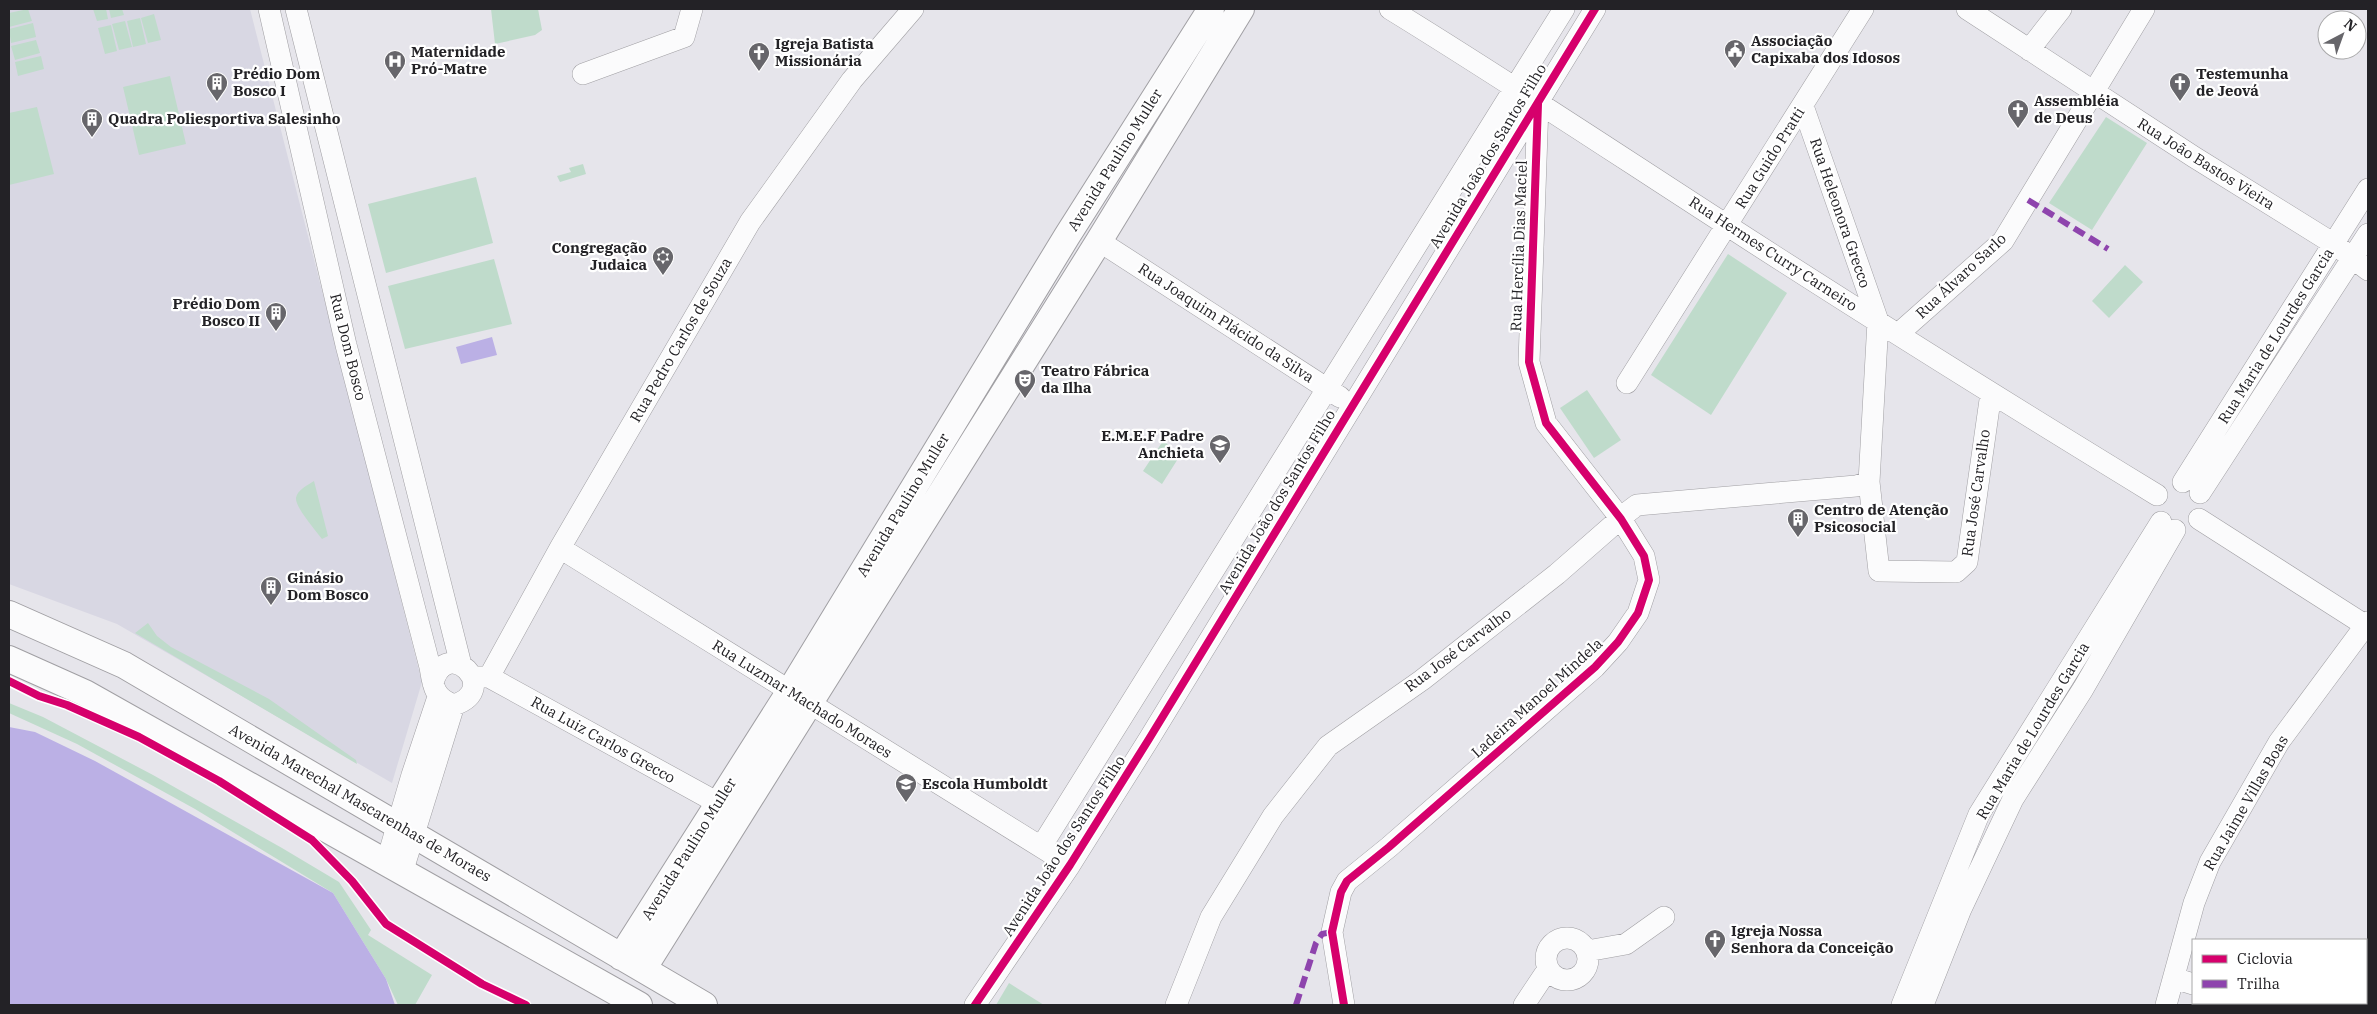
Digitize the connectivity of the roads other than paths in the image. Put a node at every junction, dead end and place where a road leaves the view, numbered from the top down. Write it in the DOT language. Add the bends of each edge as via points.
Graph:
graph roads {
  1 [pos="269,9"];
  2 [pos="296,9"];
  3 [pos="692,9"];
  4 [pos="913,9"];
  5 [pos="1211,9"];
  6 [pos="1241,9"];
  7 [pos="1390,9"];
  8 [pos="1564,9"];
  9 [pos="1595,9"];
  10 [pos="1863,9"];
  11 [pos="2062,9"];
  12 [pos="2144,9"];
  13 [pos="1975,11"];
  14 [pos="2029,50"];
  15 [pos="583,74"];
  16 [pos="1167,79"];
  17 [pos="1516,87"];
  18 [pos="2094,93"];
  19 [pos="1190,94"];
  20 [pos="1538,101"];
  21 [pos="1803,106"];
  22 [pos="1124,147"];
  23 [pos="1144,167"];
  24 [pos="2368,189"];
  25 [pos="1727,225"];
  26 [pos="2368,234"];
  27 [pos="1099,241"];
  28 [pos="2334,244"];
  29 [pos="2360,264"];
  30 [pos="1878,321"];
  31 [pos="1898,334"];
  32 [pos="1529,362"];
  33 [pos="1627,383"];
  34 [pos="1328,390"];
  35 [pos="1991,394"];
  36 [pos="1353,404"];
  37 [pos="1869,482"];
  38 [pos="2191,488"];
  39 [pos="2157,496"];
  40 [pos="1621,519"];
  41 [pos="2199,520"];
  42 [pos="2168,526"];
  43 [pos="560,548"];
  44 [pos="9,614"];
  45 [pos="2368,625"];
  46 [pos="9,659"];
  47 [pos="474,673"];
  48 [pos="442,695"];
  49 [pos="799,697"];
  50 [pos="718,803"];
  51 [pos="406,831"];
  52 [pos="1042,847"];
  53 [pos="1070,865"];
  54 [pos="394,869"];
  55 [pos="1664,916"];
  56 [pos="1936,947"];
  57 [pos="1587,951"];
  58 [pos="632,963"];
  59 [pos="1548,969"];
  60 [pos="2184,981"];
  61 [pos="640,1005"];
  62 [pos="704,1005"];
  63 [pos="976,1005"];
  64 [pos="1176,1005"];
  65 [pos="1344,1005"];
  66 [pos="1524,1005"];
  67 [pos="1902,1005"];
  68 [pos="1923,1005"];
  69 [pos="2166,1005"];
  1 -- 48 [label="street, Rua Dom Bosco" via="346,345"];
  2 -- 47 [label="street, Rua Dom Bosco"];
  3 -- 15 [label="street" via="684,37"];
  4 -- 43 [label="street, Rua Pedro Carlos de Souza" via="852,80 750,222"];
  5 -- 16 [label="main road, Avenida Paulino Muller"];
  6 -- 19 [label="main road, Avenida Paulino Muller"];
  7 -- 17 [label="street, Rua Hermes Curry Carneiro"];
  8 -- 17 [label="street, Avenida João dos Santos Filho"];
  9 -- 20 [label="street, Avenida João dos Santos Filho"];
  10 -- 21 [label="street, Rua Guido Pratti"];
  11 -- 14 [label="street"];
  12 -- 18 [label="street, Rua Álvaro Sarlo"];
  13 -- 14 [label="street, Rua João Bastos Vieira"];
  14 -- 18 [label="street, Rua João Bastos Vieira"];
  16 -- 19 [label="main road"];
  16 -- 22 [label="main road, Avenida Paulino Muller"];
  17 -- 20 [label="street, Rua Hermes Curry Carneiro"];
  17 -- 34 [label="street, Avenida João dos Santos Filho"];
  18 -- 28 [label="street, Rua João Bastos Vieira"];
  18 -- 31 [label="street, Rua Álvaro Sarlo" via="2003,241"];
  19 -- 23 [label="main road, Avenida Paulino Muller"];
  20 -- 25 [label="street, Rua Hermes Curry Carneiro"];
  20 -- 32 [label="street, Rua Hercília Dias Maciel"];
  20 -- 36 [label="street, Avenida João dos Santos Filho"];
  21 -- 25 [label="street, Rua Guido Pratti"];
  21 -- 30 [label="street, Rua Heleonora Grecco"];
  22 -- 23 [label="main road"];
  22 -- 49 [label="main road, Avenida Paulino Muller"];
  23 -- 27 [label="main road, Avenida Paulino Muller"];
  24 -- 28 [label="street, Rua Maria de Lourdes Garcia"];
  25 -- 30 [label="street, Rua Hermes Curry Carneiro"];
  25 -- 33 [label="street, Rua Guido Pratti"];
  26 -- 29 [label="street, Rua Maria de Lourdes Garcia"];
  27 -- 34 [label="street, Rua Joaquim Plácido da Silva"];
  27 -- 49 [label="main road, Avenida Paulino Muller"];
  28 -- 29 [label="street, Rua João Bastos Vieira"];
  28 -- 38 [label="street, Rua Maria de Lourdes Garcia"];
  29 -- 38 [label="street, Rua Maria de Lourdes Garcia"];
  30 -- 31 [label="street, Rua Hermes Curry Carneiro"];
  30 -- 37 [label="street, Rua José Carvalho"];
  31 -- 35 [label="street, Rua Hermes Curry Carneiro"];
  32 -- 40 [label="street, Ladeira Manoel Mindela" via="1546,423"];
  34 -- 36 [label="street, Rua Joaquim Plácido da Silva"];
  34 -- 52 [label="street, Avenida João dos Santos Filho"];
  35 -- 37 [label="street, Rua José Carvalho" via="1967,562 1962,568 1956,572 1879,570"];
  35 -- 39 [label="street, Rua Hermes Curry Carneiro"];
  36 -- 53 [label="street, Avenida João dos Santos Filho"];
  37 -- 40 [label="street, Rua José Carvalho" via="1856,486 1637,506"];
  38 -- 39 [label="street" via="2175,481 2160,489"];
  38 -- 41 [label="street" via="2203,505"];
  39 -- 42 [label="street" via="2153,503 2156,516"];
  40 -- 64 [label="street, Rua José Carvalho" via="1557,574 1422,680 1328,746 1273,816 1211,917"];
  40 -- 65 [label="street, Ladeira Manoel Mindela" via="1644,556 1649,580 1638,613 1595,667 1347,881 1341,892 1332,932"];
  41 -- 42 [label="street" via="2185,530"];
  41 -- 45 [label="street"];
  42 -- 56 [label="street, Rua Maria de Lourdes Garcia" via="1979,814"];
  43 -- 47 [label="street, Rua Pedro Carlos de Souza"];
  43 -- 49 [label="street, Rua Luzmar Machado Moraes"];
  44 -- 51 [label="main road, Avenida Marechal Mascarenhas de Moraes" via="124,665"];
  45 -- 60 [label="street, Rua Jaime Villas Boas" via="2279,742 2219,845 2194,903"];
  46 -- 54 [label="main road" via="85,693"];
  47 -- 48 [label="street" via="469,696"];
  47 -- 48 [label="street" via="451,663 442,667 435,674"];
  47 -- 50 [label="street, Rua Luiz Carlos Grecco"];
  48 -- 51 [label="street"];
  49 -- 50 [label="main road, Avenida Paulino Muller"];
  49 -- 52 [label="street, Rua Luzmar Machado Moraes"];
  49 -- 58 [label="main road, Avenida Paulino Muller"];
  50 -- 58 [label="main road, Avenida Paulino Muller"];
  51 -- 54 [label="street"];
  51 -- 58 [label="main road, Avenida Marechal Mascarenhas de Moraes"];
  52 -- 53 [label="street, Rua Luzmar Machado Moraes"];
  53 -- 63 [label="street, Avenida João dos Santos Filho"];
  54 -- 61 [label="main road"];
  55 -- 57 [label="street" via="1626,944"];
  56 -- 67 [label="street, Rua Maria de Lourdes Garcia"];
  56 -- 68 [label="street, Rua Maria de Lourdes Garcia"];
  57 -- 59 [label="street" via="1586,970 1574,980 1559,979"];
  57 -- 59 [label="street" via="1578,940 1565,937 1553,942 1546,953"];
  58 -- 61 [label="main road"];
  58 -- 62 [label="main road, Avenida Marechal Mascarenhas de Moraes"];
  59 -- 66 [label="street"];
  60 -- 69 [label="street, Rua Jaime Villas Boas"];
}
